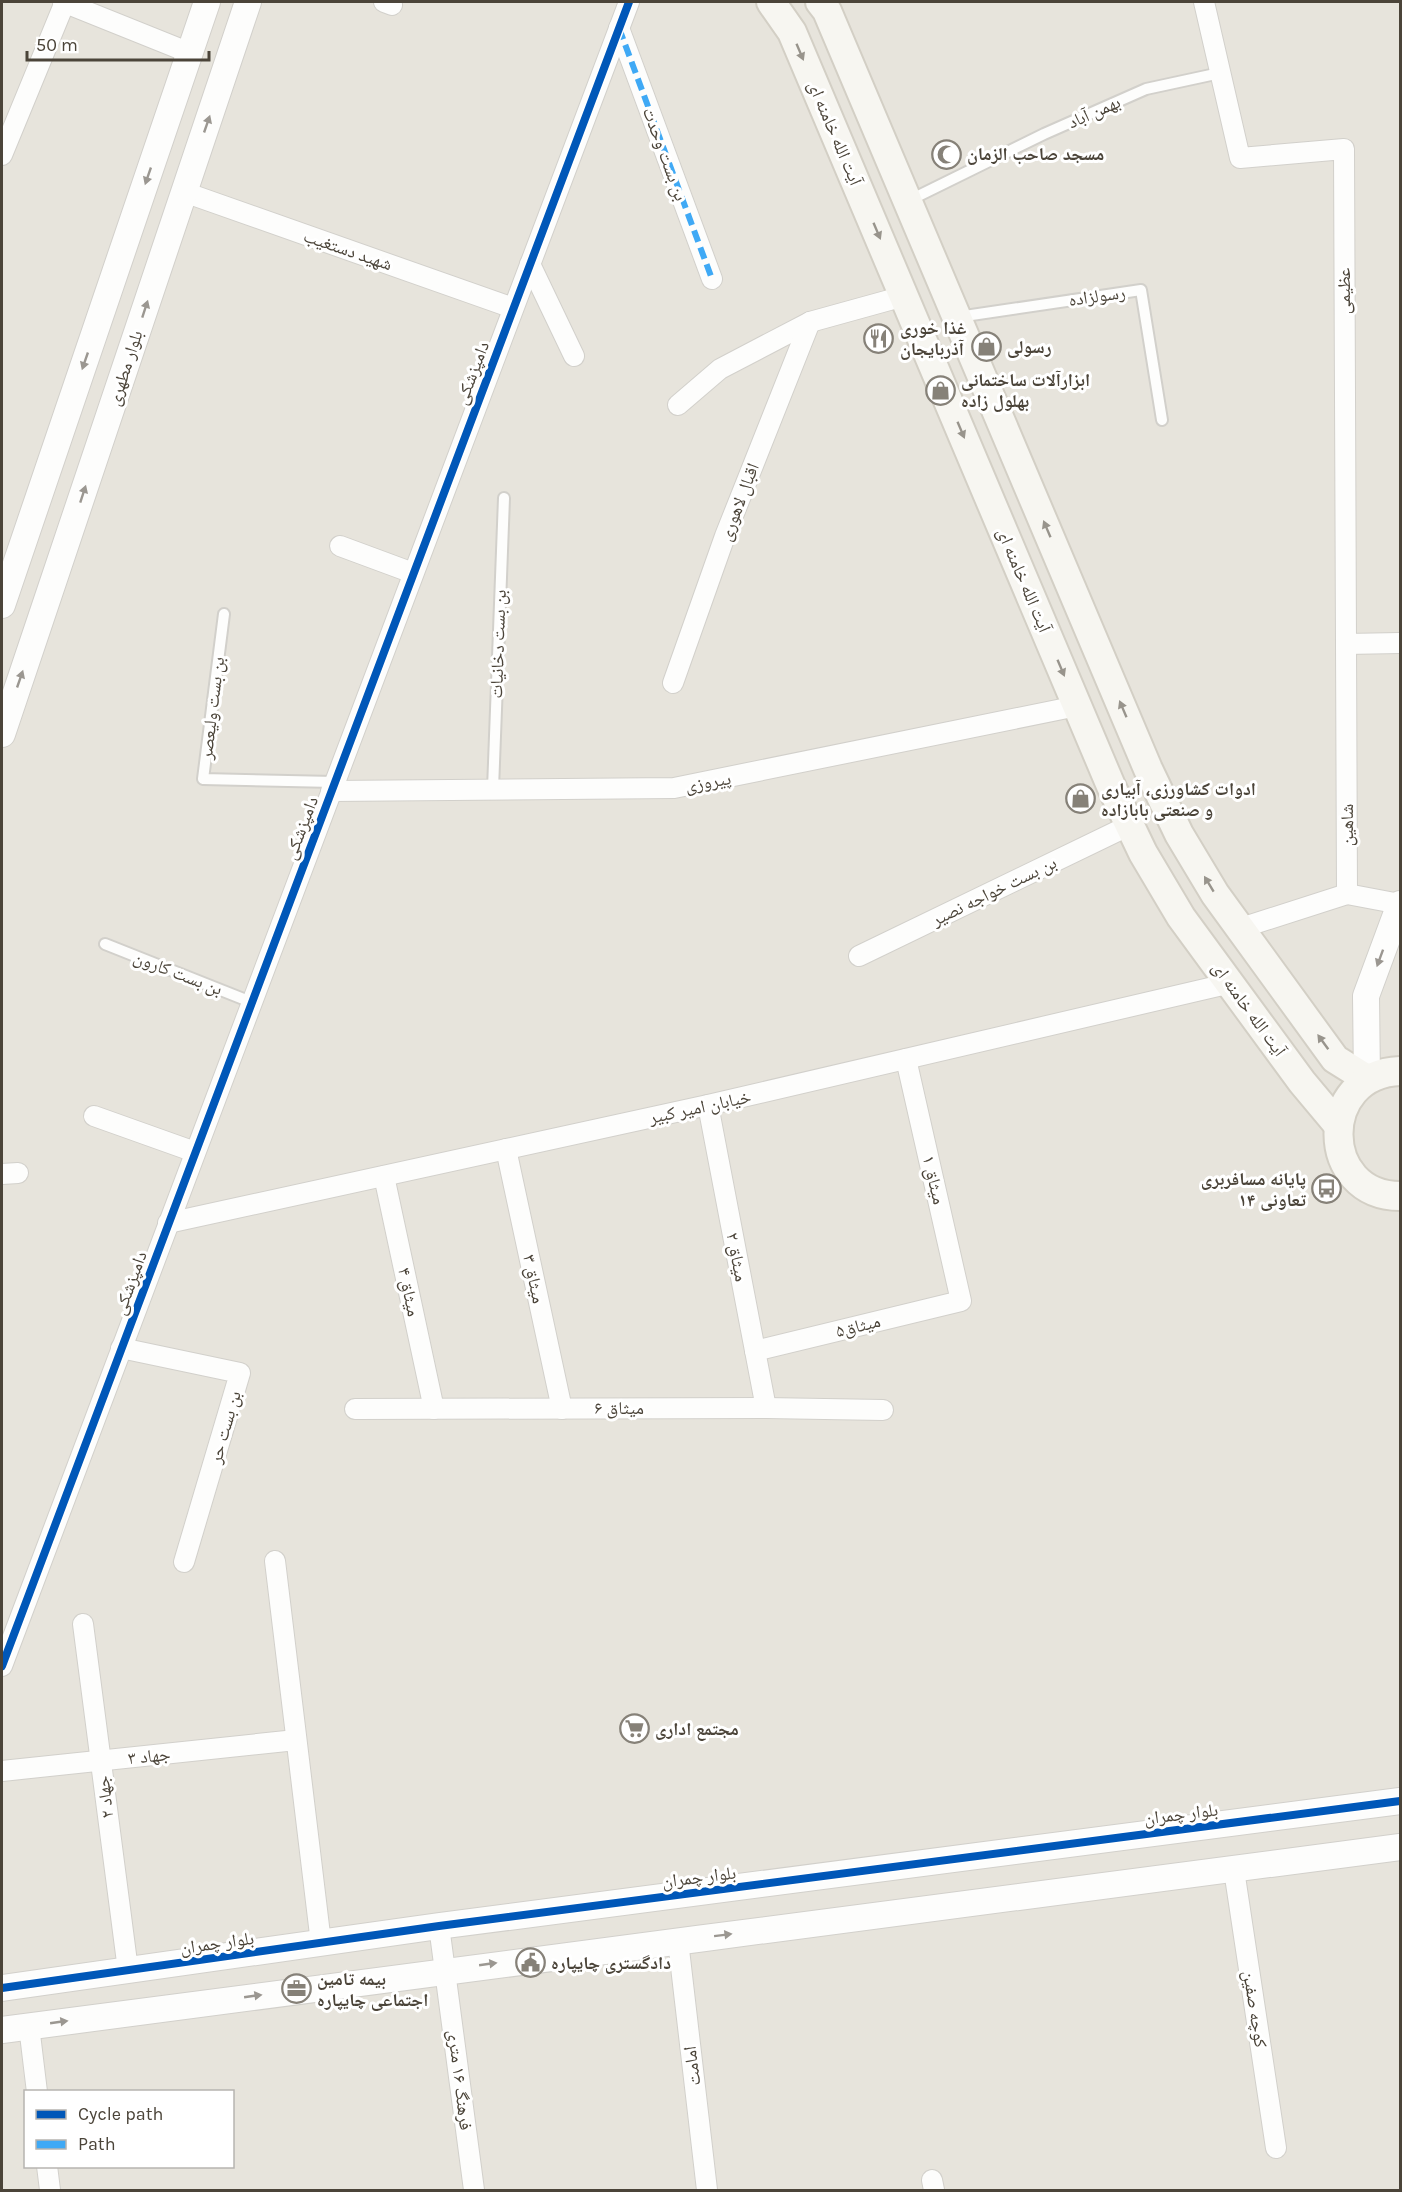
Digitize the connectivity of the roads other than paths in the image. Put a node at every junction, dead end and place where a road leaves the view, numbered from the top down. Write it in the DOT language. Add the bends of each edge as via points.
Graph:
graph roads {
  1 [pos="64,2"];
  2 [pos="207,2"];
  3 [pos="248,2"];
  4 [pos="629,2"];
  5 [pos="771,2"];
  6 [pos="820,2"];
  7 [pos="1204,2"];
  8 [pos="619,28"];
  9 [pos="190,53"];
  10 [pos="1221,73"];
  11 [pos="2,155"];
  12 [pos="184,192"];
  13 [pos="908,201"];
  14 [pos="530,264"];
  15 [pos="712,279"];
  16 [pos="904,296"];
  17 [pos="513,308"];
  18 [pos="958,317"];
  19 [pos="810,322"];
  20 [pos="574,356"];
  21 [pos="678,405"];
  22 [pos="1162,420"];
  23 [pos="504,498"];
  24 [pos="340,546"];
  25 [pos="15,565"];
  26 [pos="413,573"];
  27 [pos="54,581"];
  28 [pos="2,605"];
  29 [pos="224,614"];
  30 [pos="1401,643"];
  31 [pos="1346,644"];
  32 [pos="673,683"];
  33 [pos="1077,706"];
  34 [pos="2,734"];
  35 [pos="333,787"];
  36 [pos="493,789"];
  37 [pos="1130,825"];
  38 [pos="1347,894"];
  39 [pos="1400,904"];
  40 [pos="1241,928"];
  41 [pos="105,944"];
  42 [pos="859,956"];
  43 [pos="1231,983"];
  44 [pos="251,1002"];
  45 [pos="906,1059"];
  46 [pos="1401,1071"];
  47 [pos="1367,1079"];
  48 [pos="708,1105"];
  49 [pos="94,1116"];
  50 [pos="1338,1125"];
  51 [pos="506,1149"];
  52 [pos="195,1152"];
  53 [pos="384,1176"];
  54 [pos="1398,1202"];
  55 [pos="168,1223"];
  56 [pos="961,1301"];
  57 [pos="121,1348"];
  58 [pos="755,1351"];
  59 [pos="562,1408"];
  60 [pos="766,1408"];
  61 [pos="355,1409"];
  62 [pos="434,1409"];
  63 [pos="883,1410"];
  64 [pos="275,1561"];
  65 [pos="184,1562"];
  66 [pos="83,1623"];
  67 [pos="2,1666"];
  68 [pos="296,1740"];
  69 [pos="101,1761"];
  70 [pos="2,1771"];
  71 [pos="1401,1801"];
  72 [pos="1401,1847"];
  73 [pos="1234,1870"];
  74 [pos="439,1926"];
  75 [pos="678,1941"];
  76 [pos="321,1943"];
  77 [pos="128,1970"];
  78 [pos="446,1970"];
  79 [pos="2,1988"];
  80 [pos="29,2026"];
  81 [pos="2,2030"];
  82 [pos="37,2090"];
  83 [pos="1276,2148"];
  84 [pos="47,2168"];
  85 [pos="50,2190"];
  86 [pos="474,2190"];
  87 [pos="707,2190"];
  1 -- 9 [label="street"];
  1 -- 11 [label="street"];
  2 -- 9 [label="street"];
  12 -- 3 [label="street, بلوار مطهری, one-way"];
  4 -- 8 [label="street, دامپزشکی"];
  5 -- 16 [label="main road, آیت الله خامنه ای, one-way" via="792,32"];
  6 -- 13 [label="main road"];
  7 -- 10 [label="street, عظیمی"];
  8 -- 14 [label="street, دامپزشکی"];
  8 -- 15 [label="street, بن بست وحدت"];
  9 -- 25 [label="street, one-way"];
  10 -- 13 [label="lane, بهمن آباد" via="1146,89"];
  10 -- 31 [label="street, عظیمی" via="1240,158 1344,149"];
  12 -- 17 [label="street, شهید دستغیب"];
  27 -- 12 [label="street, بلوار مطهری, one-way"];
  13 -- 18 [label="main road"];
  14 -- 17 [label="street, دامپزشکی"];
  14 -- 20 [label="street"];
  16 -- 19 [label="street"];
  16 -- 33 [label="main road, آیت الله خامنه ای, one-way"];
  17 -- 26 [label="street, دامپزشکی"];
  18 -- 22 [label="lane, رسولزاده" via="1141,290"];
  40 -- 18 [label="main road, one-way" via="1179,834 1148,769"];
  19 -- 21 [label="street" via="720,369"];
  19 -- 32 [label="street, اقبال لاهوری" via="725,536"];
  23 -- 36 [label="lane, بن بست دخانیات"];
  24 -- 26 [label="street"];
  25 -- 27 [label="street"];
  25 -- 28 [label="street"];
  26 -- 35 [label="street, دامپزشکی"];
  34 -- 27 [label="street, بلوار مطهری, one-way"];
  29 -- 35 [label="lane, بن بست ولیعصر" via="203,779"];
  30 -- 31 [label="street"];
  31 -- 38 [label="street, شاهین"];
  33 -- 36 [label="street, پیروزی" via="675,788"];
  33 -- 37 [label="main road, آیت الله خامنه ای"];
  35 -- 36 [label="street, پیروزی"];
  35 -- 44 [label="street, دامپزشکی"];
  37 -- 42 [label="street, بن بست خواجه نصیر"];
  37 -- 43 [label="main road, آیت الله خامنه ای" via="1181,917"];
  38 -- 39 [label="street"];
  38 -- 40 [label="street"];
  39 -- 47 [label="street, one-way" via="1366,996"];
  47 -- 40 [label="main road, one-way" via="1335,1059"];
  41 -- 44 [label="lane, بن بست کارون"];
  43 -- 45 [label="street, خیابان امیر کبیر"];
  43 -- 50 [label="main road, آیت الله خامنه ای"];
  44 -- 52 [label="street, دامپزشکی"];
  45 -- 48 [label="street, خیابان امیر کبیر"];
  45 -- 56 [label="street, میثاق ۱"];
  46 -- 47 [label="main road" via="1387,1071"];
  47 -- 50 [label="main road" via="1348,1100"];
  48 -- 51 [label="street, خیابان امیر کبیر"];
  48 -- 58 [label="street, میثاق ۲"];
  49 -- 52 [label="street"];
  50 -- 54 [label="main road" via="1338,1145 1345,1164 1357,1179"];
  51 -- 53 [label="street, خیابان امیر کبیر"];
  51 -- 59 [label="street, میثاق ۳"];
  52 -- 55 [label="street, دامپزشکی"];
  53 -- 55 [label="street, خیابان امیر کبیر"];
  53 -- 62 [label="street, میثاق ۴"];
  55 -- 57 [label="street, دامپزشکی"];
  56 -- 58 [label="street, میثاق۵"];
  57 -- 65 [label="street, بن بست حر" via="240,1373"];
  57 -- 67 [label="street, دامپزشکی"];
  58 -- 60 [label="street, میثاق ۲"];
  59 -- 60 [label="street, میثاق ۶"];
  59 -- 62 [label="street, میثاق ۶"];
  60 -- 63 [label="street, میثاق ۶"];
  61 -- 62 [label="street, میثاق ۶"];
  64 -- 68 [label="street"];
  66 -- 69 [label="street, جهاد ۲"];
  68 -- 69 [label="street, جهاد ۳"];
  68 -- 76 [label="street"];
  69 -- 70 [label="street, جهاد ۳"];
  69 -- 77 [label="street, جهاد ۲"];
  71 -- 74 [label="street, بلوار چمران"];
  72 -- 73 [label="street"];
  75 -- 73 [label="street, one-way"];
  73 -- 83 [label="street, کوچه صفین"];
  74 -- 76 [label="street, بلوار چمران"];
  74 -- 78 [label="street, فرهنگ ۱۶ متری"];
  78 -- 75 [label="street, one-way"];
  75 -- 87 [label="street, امامت"];
  76 -- 77 [label="street, بلوار چمران"];
  77 -- 79 [label="street, بلوار چمران"];
  80 -- 78 [label="street, one-way"];
  78 -- 86 [label="street, فرهنگ ۱۶ متری"];
  80 -- 81 [label="street"];
  80 -- 82 [label="street"];
  84 -- 85 [label="street"];
}
